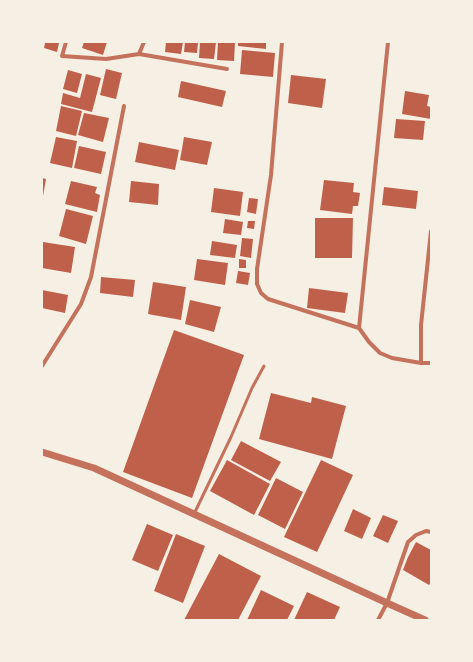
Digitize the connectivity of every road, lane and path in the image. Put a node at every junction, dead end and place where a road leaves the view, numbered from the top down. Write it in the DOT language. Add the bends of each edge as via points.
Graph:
graph roads {
  1 [pos="66,42"];
  2 [pos="144,42"];
  3 [pos="282,42"];
  4 [pos="388,42"];
  5 [pos="139,54"];
  6 [pos="227,69"];
  7 [pos="124,106"];
  8 [pos="431,231"];
  9 [pos="359,328"];
  10 [pos="421,363"];
  11 [pos="431,363"];
  12 [pos="42,366"];
  13 [pos="264,366"];
  14 [pos="42,452"];
  15 [pos="194,514"];
  16 [pos="431,532"];
  17 [pos="387,603"];
  18 [pos="378,620"];
  19 [pos="426,620"];
  1 -- 5 [label="street" via="62,56 106,59"];
  2 -- 5 [label="street"];
  3 -- 9 [label="street" via="271,175 257,284 261,293 268,299"];
  4 -- 9 [label="street"];
  5 -- 6 [label="street"];
  7 -- 12 [label="street" via="91,277 81,304"];
  8 -- 10 [label="street" via="421,325"];
  9 -- 10 [label="street" via="380,353 392,358"];
  10 -- 11 [label="street"];
  13 -- 15 [label="lane"];
  14 -- 15 [label="street" via="94,468"];
  15 -- 17 [label="street"];
  16 -- 17 [label="street" via="416,535 408,542"];
  17 -- 18 [label="street"];
  17 -- 19 [label="street"];
}
